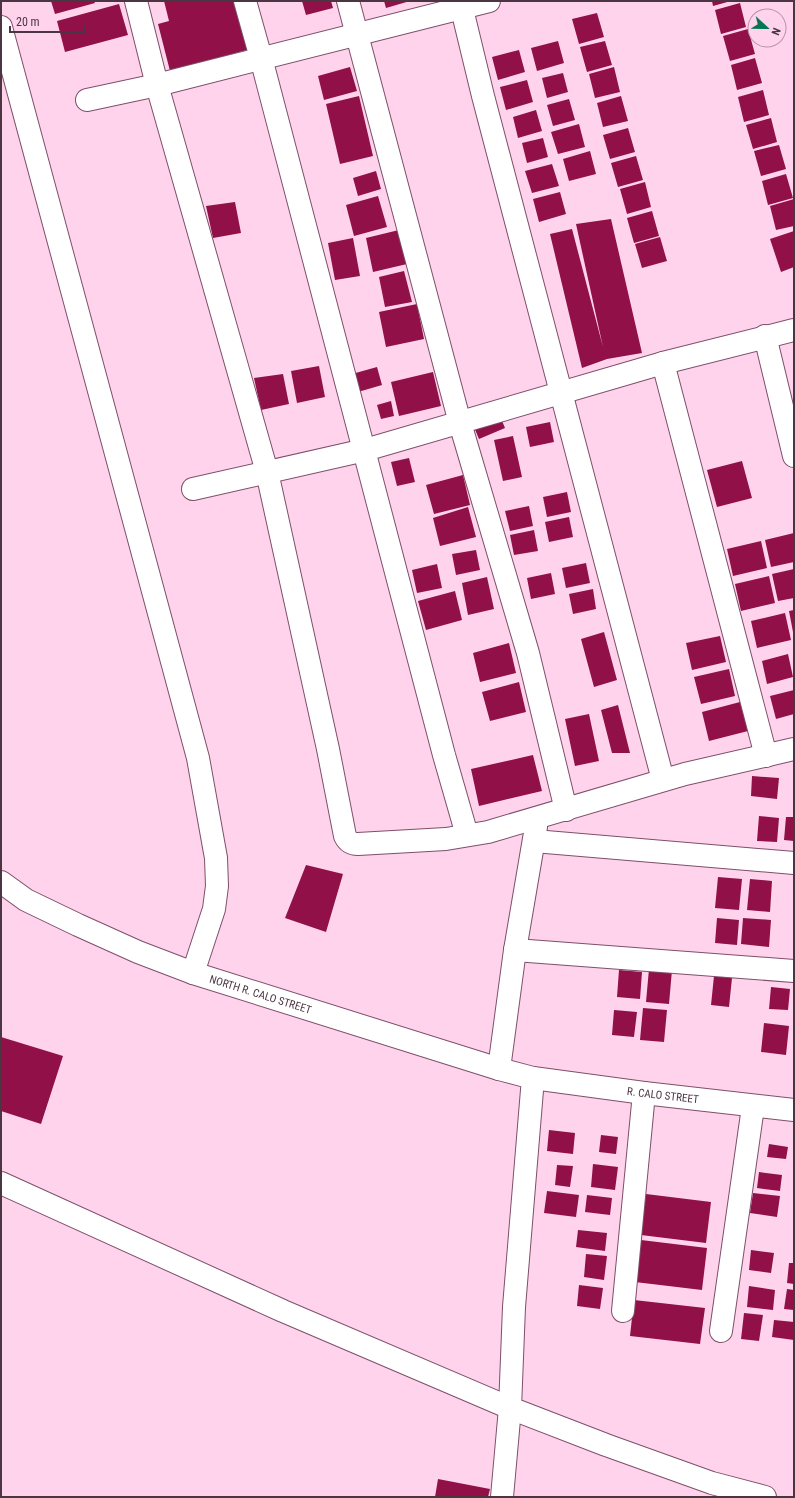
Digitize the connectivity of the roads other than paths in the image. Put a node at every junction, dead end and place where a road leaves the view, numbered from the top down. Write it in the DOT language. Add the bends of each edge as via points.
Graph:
graph roads {
  1 [pos="136,1"];
  2 [pos="245,1"];
  3 [pos="348,1"];
  4 [pos="489,1"];
  5 [pos="461,5"];
  6 [pos="1,27"];
  7 [pos="356,34"];
  8 [pos="261,58"];
  9 [pos="157,85"];
  10 [pos="87,100"];
  11 [pos="794,330"];
  12 [pos="765,336"];
  13 [pos="663,363"];
  14 [pos="561,393"];
  15 [pos="460,423"];
  16 [pos="364,450"];
  17 [pos="794,456"];
  18 [pos="267,472"];
  19 [pos="193,489"];
  20 [pos="794,749"];
  21 [pos="766,756"];
  22 [pos="663,780"];
  23 [pos="566,810"];
  24 [pos="536,818"];
  25 [pos="468,835"];
  26 [pos="534,841"];
  27 [pos="794,863"];
  28 [pos="1,882"];
  29 [pos="515,950"];
  30 [pos="794,971"];
  31 [pos="193,974"];
  32 [pos="499,1069"];
  33 [pos="533,1078"];
  34 [pos="644,1093"];
  35 [pos="753,1106"];
  36 [pos="794,1110"];
  37 [pos="1,1183"];
  38 [pos="623,1311"];
  39 [pos="721,1331"];
  40 [pos="510,1408"];
  41 [pos="502,1497"];
  42 [pos="765,1497"];
  1 -- 9 [label="street"];
  2 -- 8 [label="street"];
  3 -- 7 [label="street"];
  4 -- 5 [label="street"];
  5 -- 7 [label="street"];
  5 -- 14 [label="street"];
  6 -- 31 [label="street" via="198,758 216,858 217,886 214,910"];
  7 -- 8 [label="street"];
  7 -- 15 [label="street"];
  8 -- 9 [label="street"];
  8 -- 16 [label="street"];
  9 -- 10 [label="street"];
  9 -- 18 [label="street"];
  11 -- 12 [label="street"];
  12 -- 13 [label="street"];
  12 -- 17 [label="street"];
  13 -- 14 [label="street"];
  13 -- 21 [label="street"];
  14 -- 15 [label="street"];
  14 -- 22 [label="street"];
  15 -- 16 [label="street"];
  15 -- 23 [label="street" via="528,653"];
  16 -- 18 [label="street"];
  16 -- 25 [label="street" via="444,755"];
  18 -- 19 [label="street"];
  18 -- 25 [label="street" via="347,838 358,844"];
  20 -- 21 [label="street"];
  21 -- 22 [label="street"];
  22 -- 23 [label="street"];
  23 -- 24 [label="street"];
  24 -- 25 [label="street"];
  24 -- 26 [label="street"];
  26 -- 27 [label="street"];
  26 -- 29 [label="street"];
  28 -- 31 [label="street, NORTH R. CALO STREET" via="26,900 78,925"];
  29 -- 30 [label="street"];
  29 -- 32 [label="street"];
  31 -- 32 [label="street, NORTH R. CALO STREET"];
  32 -- 33 [label="street, NORTH R. CALO STREET"];
  33 -- 34 [label="street, R. CALO STREET"];
  33 -- 40 [label="street" via="514,1307"];
  34 -- 35 [label="street, R. CALO STREET"];
  34 -- 38 [label="street"];
  35 -- 36 [label="street, R. CALO STREET"];
  35 -- 39 [label="street"];
  37 -- 40 [label="street" via="283,1311"];
  40 -- 41 [label="street"];
  40 -- 42 [label="street" via="712,1483"];
}
